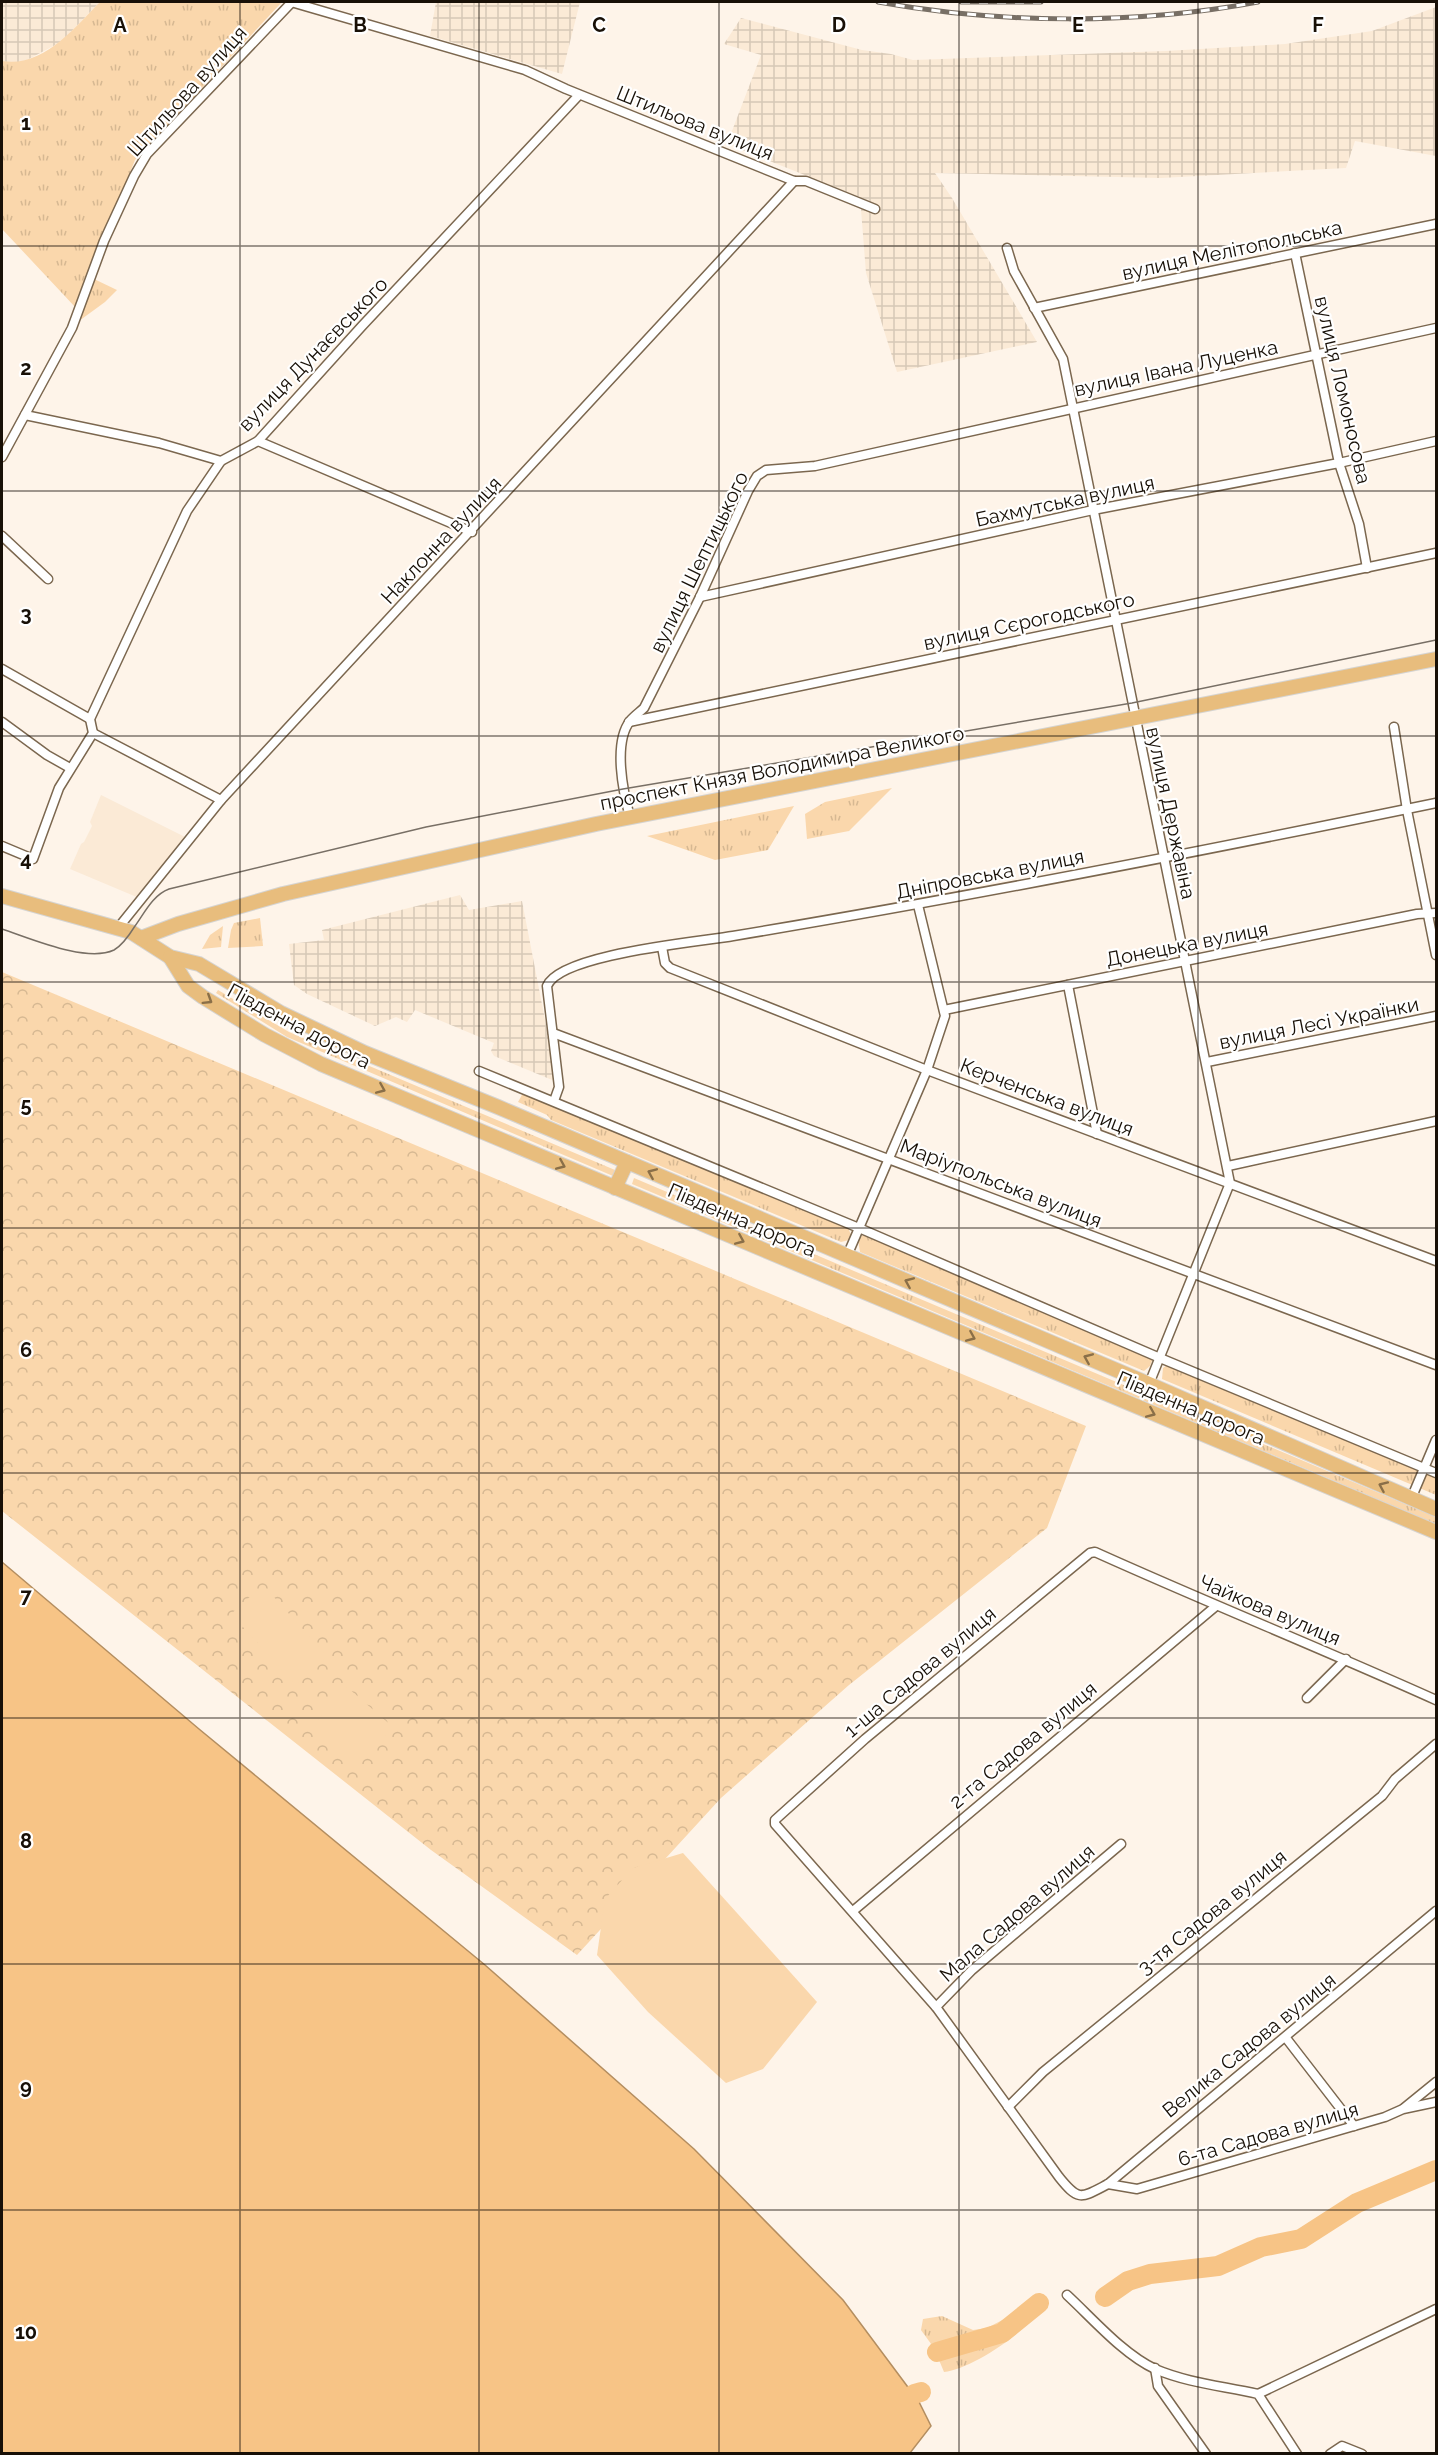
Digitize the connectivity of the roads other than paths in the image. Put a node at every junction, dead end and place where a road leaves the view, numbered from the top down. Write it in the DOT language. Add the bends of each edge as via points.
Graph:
graph roads {
  1 [pos="291,2"];
  2 [pos="579,95"];
  3 [pos="795,181"];
  4 [pos="875,209"];
  5 [pos="1437,224"];
  6 [pos="1007,248"];
  7 [pos="1295,254"];
  8 [pos="1034,308"];
  9 [pos="1437,328"];
  10 [pos="1316,354"];
  11 [pos="1072,408"];
  12 [pos="25,415"];
  13 [pos="923,440"];
  14 [pos="258,441"];
  15 [pos="1437,441"];
  16 [pos="2,457"];
  17 [pos="221,461"];
  18 [pos="1339,463"];
  19 [pos="1093,510"];
  20 [pos="472,532"];
  21 [pos="2,536"];
  22 [pos="1437,553"];
  23 [pos="1368,568"];
  24 [pos="48,579"];
  25 [pos="700,597"];
  26 [pos="1115,620"];
  27 [pos="1437,659"];
  28 [pos="2,669"];
  29 [pos="90,719"];
  30 [pos="1135,719"];
  31 [pos="2,722"];
  32 [pos="629,722"];
  33 [pos="1394,727"];
  34 [pos="93,733"];
  35 [pos="70,768"];
  36 [pos="221,800"];
  37 [pos="1437,803"];
  38 [pos="1407,810"];
  39 [pos="630,817"];
  40 [pos="2,846"];
  41 [pos="1163,857"];
  42 [pos="2,896"];
  43 [pos="918,906"];
  44 [pos="1433,913"];
  45 [pos="118,928"];
  46 [pos="141,938"];
  47 [pos="662,947"];
  48 [pos="1437,955"];
  49 [pos="170,957"];
  50 [pos="1186,962"];
  51 [pos="1068,985"];
  52 [pos="944,1010"];
  53 [pos="1437,1016"];
  54 [pos="553,1032"];
  55 [pos="1207,1062"];
  56 [pos="927,1070"];
  57 [pos="479,1071"];
  58 [pos="554,1101"];
  59 [pos="1437,1121"];
  60 [pos="1096,1134"];
  61 [pos="890,1159"];
  62 [pos="627,1162"];
  63 [pos="1228,1167"];
  64 [pos="1230,1183"];
  65 [pos="615,1188"];
  66 [pos="859,1227"];
  67 [pos="847,1256"];
  68 [pos="1437,1261"];
  69 [pos="1195,1274"];
  70 [pos="1160,1358"];
  71 [pos="1437,1365"];
  72 [pos="1149,1384"];
  73 [pos="1437,1440"];
  74 [pos="1425,1468"];
  75 [pos="1437,1473"];
  76 [pos="1411,1498"];
  77 [pos="1437,1509"];
  78 [pos="1437,1532"];
  79 [pos="1090,1553"];
  80 [pos="1216,1606"];
  81 [pos="1346,1659"];
  82 [pos="1307,1698"];
  83 [pos="1437,1700"];
  84 [pos="1437,1744"];
  85 [pos="1121,1844"];
  86 [pos="853,1911"];
  87 [pos="1437,1911"];
  88 [pos="936,2007"];
  89 [pos="1286,2038"];
  90 [pos="1437,2082"];
  91 [pos="1437,2102"];
  92 [pos="1008,2107"];
  93 [pos="1403,2109"];
  94 [pos="1354,2126"];
  95 [pos="1108,2184"];
  96 [pos="1067,2295"];
  97 [pos="1437,2309"];
  98 [pos="1155,2368"];
  99 [pos="1258,2394"];
  100 [pos="1206,2454"];
  101 [pos="1297,2454"];
  102 [pos="1330,2454"];
  103 [pos="1362,2454"];
  1 -- 2 [label="street, Штильова вулиця" via="427,44 486,57"];
  1 -- 12 [label="street, Штильова вулиця" via="147,154 105,241 72,328"];
  2 -- 3 [label="street, Штильова вулиця"];
  2 -- 14 [label="street, вулиця Дунаєвського"];
  3 -- 4 [label="street, Штильова вулиця" via="806,181"];
  3 -- 20 [label="street, Наклонна вулиця"];
  5 -- 7 [label="street, вулиця Мелітопольська"];
  6 -- 8 [label="street, вулиця Державіна" via="1014,272"];
  7 -- 8 [label="street, вулиця Мелітопольська"];
  7 -- 10 [label="street, вулиця Ломоносова"];
  8 -- 11 [label="street, вулиця Державіна" via="1063,359"];
  9 -- 10 [label="street, вулиця Івана Луценка"];
  10 -- 11 [label="street, вулиця Івана Луценка"];
  10 -- 18 [label="street, вулиця Ломоносова"];
  11 -- 13 [label="street, вулиця Івана Луценка"];
  11 -- 19 [label="street, вулиця Державіна"];
  12 -- 16 [label="street, Штильова вулиця"];
  12 -- 17 [label="street" via="159,443"];
  13 -- 25 [label="street, вулиця Шептицького" via="815,466 761,472 748,491"];
  14 -- 17 [label="street, вулиця Дунаєвського"];
  14 -- 20 [label="street"];
  15 -- 18 [label="street, Бахмутська вулиця"];
  17 -- 29 [label="street, вулиця Дунаєвського" via="187,511"];
  18 -- 19 [label="street, Бахмутська вулиця"];
  18 -- 23 [label="street, вулиця Ломоносова" via="1359,524"];
  19 -- 25 [label="street, Бахмутська вулиця"];
  19 -- 26 [label="street, вулиця Державіна"];
  20 -- 36 [label="street, Наклонна вулиця"];
  21 -- 24 [label="street"];
  22 -- 23 [label="street, вулиця Сєрогодського"];
  23 -- 26 [label="street, вулиця Сєрогодського"];
  25 -- 32 [label="street, вулиця Шептицького" via="644,708"];
  26 -- 30 [label="street, вулиця Державіна"];
  26 -- 32 [label="street, вулиця Сєрогодського"];
  27 -- 30 [label="main road, проспект Князя Володимира Великого"];
  28 -- 29 [label="street"];
  29 -- 34 [label="street"];
  30 -- 39 [label="main road, проспект Князя Володимира Великого"];
  30 -- 41 [label="street, вулиця Державіна"];
  31 -- 35 [label="street"];
  32 -- 39 [label="street, вулиця Шептицького" via="620,762"];
  33 -- 38 [label="street"];
  34 -- 35 [label="street"];
  34 -- 36 [label="street"];
  35 -- 40 [label="street" via="33,859"];
  36 -- 45 [label="street, Наклонна вулиця"];
  37 -- 38 [label="street, Дніпровська вулиця"];
  38 -- 41 [label="street, Дніпровська вулиця"];
  38 -- 44 [label="street"];
  39 -- 46 [label="main road, проспект Князя Володимира Великого" via="283,894"];
  41 -- 43 [label="street, Дніпровська вулиця"];
  41 -- 50 [label="street, вулиця Державіна"];
  42 -- 45 [label="main road"];
  43 -- 47 [label="street, Дніпровська вулиця"];
  43 -- 52 [label="street"];
  44 -- 48 [label="street"];
  44 -- 50 [label="street, Донецька вулиця"];
  45 -- 46 [label="main road"];
  46 -- 49 [label="main road"];
  47 -- 54 [label="street, Дніпровська вулиця" via="581,963 552,977 546,991"];
  47 -- 56 [label="street, Керченська вулиця" via="670,968"];
  49 -- 62 [label="main road, Південна дорога" via="199,964 281,1014 365,1053"];
  49 -- 65 [label="main road, Південна дорога, one-way" via="188,986 265,1035 312,1059"];
  50 -- 51 [label="street, Донецька вулиця"];
  50 -- 55 [label="street, вулиця Державіна"];
  51 -- 52 [label="street, Донецька вулиця"];
  51 -- 60 [label="street"];
  52 -- 56 [label="street"];
  53 -- 55 [label="street, вулиця Лесі Українки"];
  54 -- 58 [label="street" via="559,1087"];
  54 -- 61 [label="street, Маріупольська вулиця"];
  55 -- 63 [label="street, вулиця Державіна"];
  56 -- 60 [label="street, Керченська вулиця"];
  56 -- 61 [label="street"];
  57 -- 58 [label="street"];
  58 -- 66 [label="street"];
  59 -- 63 [label="street"];
  60 -- 64 [label="street, Керченська вулиця"];
  61 -- 66 [label="street"];
  61 -- 69 [label="street, Маріупольська вулиця"];
  62 -- 65 [label="main road"];
  67 -- 62 [label="main road, Південна дорога, one-way"];
  63 -- 64 [label="street, вулиця Державіна"];
  64 -- 68 [label="street, Керченська вулиця"];
  64 -- 69 [label="street, вулиця Державіна"];
  65 -- 78 [label="main road, Південна дорога, one-way"];
  66 -- 67 [label="street"];
  66 -- 70 [label="street"];
  72 -- 67 [label="main road, Південна дорога, one-way"];
  69 -- 70 [label="street, вулиця Державіна"];
  69 -- 71 [label="street, Маріупольська вулиця"];
  70 -- 72 [label="street, вулиця Державіна"];
  70 -- 74 [label="street"];
  76 -- 72 [label="main road, Південна дорога, one-way"];
  73 -- 74 [label="street"];
  74 -- 75 [label="street"];
  74 -- 76 [label="street"];
  76 -- 77 [label="main road, Південна дорога"];
  79 -- 80 [label="street, Чайкова вулиця"];
  79 -- 86 [label="street, 1-ша Садова вулиця" via="865,1739 775,1820"];
  80 -- 81 [label="street, Чайкова вулиця"];
  80 -- 86 [label="street, 2-га Садова вулиця"];
  81 -- 82 [label="street"];
  81 -- 83 [label="street, Чайкова вулиця"];
  84 -- 92 [label="street, 3-тя Садова вулиця" via="1395,1779 1382,1796 1043,2072"];
  85 -- 88 [label="street, Мала Садова вулиця" via="972,1970"];
  86 -- 88 [label="street"];
  87 -- 89 [label="street, Велика Садова вулиця"];
  88 -- 92 [label="street"];
  89 -- 94 [label="street"];
  89 -- 95 [label="street, Велика Садова вулиця"];
  90 -- 93 [label="street"];
  91 -- 93 [label="street, 6-та Садова вулиця"];
  92 -- 95 [label="street, Велика Садова вулиця" via="1065,2185 1078,2196"];
  93 -- 94 [label="street, 6-та Садова вулиця"];
  94 -- 95 [label="street, 6-та Садова вулиця" via="1137,2189"];
  96 -- 98 [label="street" via="1139,2360"];
  97 -- 99 [label="street"];
  98 -- 99 [label="street" via="1198,2383"];
  98 -- 100 [label="street" via="1158,2386"];
  99 -- 101 [label="street"];
  102 -- 103 [label="street" via="1342,2446"];
}
